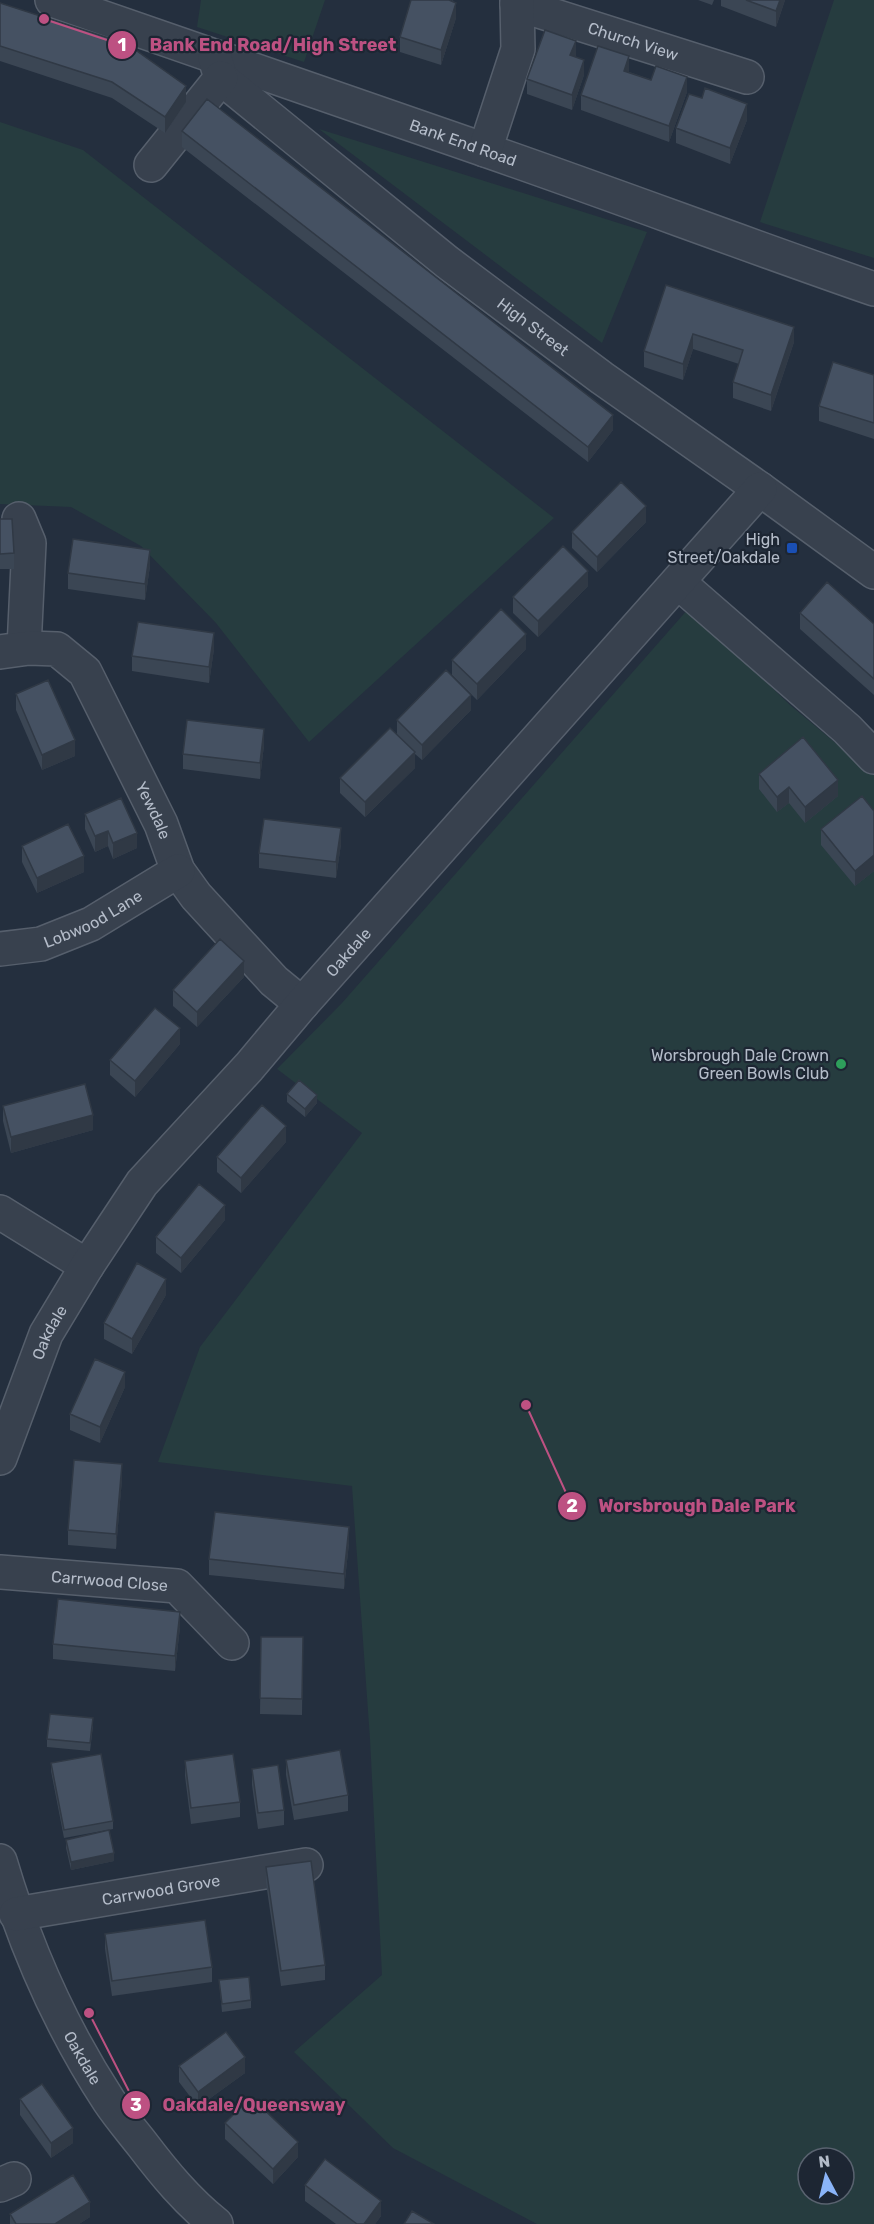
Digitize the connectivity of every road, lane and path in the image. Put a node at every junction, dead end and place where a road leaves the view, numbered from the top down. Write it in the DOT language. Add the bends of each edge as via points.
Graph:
graph roads {
  1 [pos="52,0"];
  2 [pos="517,2"];
  3 [pos="218,68"];
  4 [pos="747,77"];
  5 [pos="485,150"];
  6 [pos="151,165"];
  7 [pos="874,289"];
  8 [pos="760,489"];
  9 [pos="19,519"];
  10 [pos="874,572"];
  11 [pos="678,582"];
  12 [pos="12,650"];
  13 [pos="874,757"];
  14 [pos="178,872"];
  15 [pos="0,950"];
  16 [pos="302,1004"];
  17 [pos="0,1212"];
  18 [pos="87,1266"];
  19 [pos="0,1458"];
  20 [pos="0,1572"];
  21 [pos="232,1643"];
  22 [pos="0,1861"];
  23 [pos="306,1865"];
  24 [pos="16,1914"];
  25 [pos="199,2219"];
  1 -- 3 [label="street, Bank End Road"];
  2 -- 4 [label="street, Church View"];
  2 -- 5 [label="street, Church View" via="518,49"];
  3 -- 5 [label="street, Bank End Road"];
  3 -- 6 [label="street"];
  3 -- 8 [label="street, High Street" via="447,262"];
  5 -- 7 [label="street, Bank End Road"];
  8 -- 10 [label="street, High Street"];
  8 -- 11 [label="street, Oakdale"];
  9 -- 12 [label="street" via="29,543"];
  11 -- 13 [label="street"];
  11 -- 16 [label="street, Oakdale"];
  12 -- 14 [label="street, Yewdale" via="57,649 85,672 161,824"];
  14 -- 15 [label="street, Lobwood Lane" via="91,924 41,944"];
  14 -- 16 [label="street, Yewdale" via="274,981"];
  16 -- 18 [label="street, Oakdale" via="142,1183"];
  17 -- 18 [label="street"];
  18 -- 19 [label="street, Oakdale" via="46,1334"];
  20 -- 21 [label="street, Carrwood Close" via="177,1586"];
  22 -- 24 [label="street, Oakdale"];
  23 -- 24 [label="street, Carrwood Grove"];
  24 -- 25 [label="street, Oakdale" via="63,2021 109,2101"];
}
